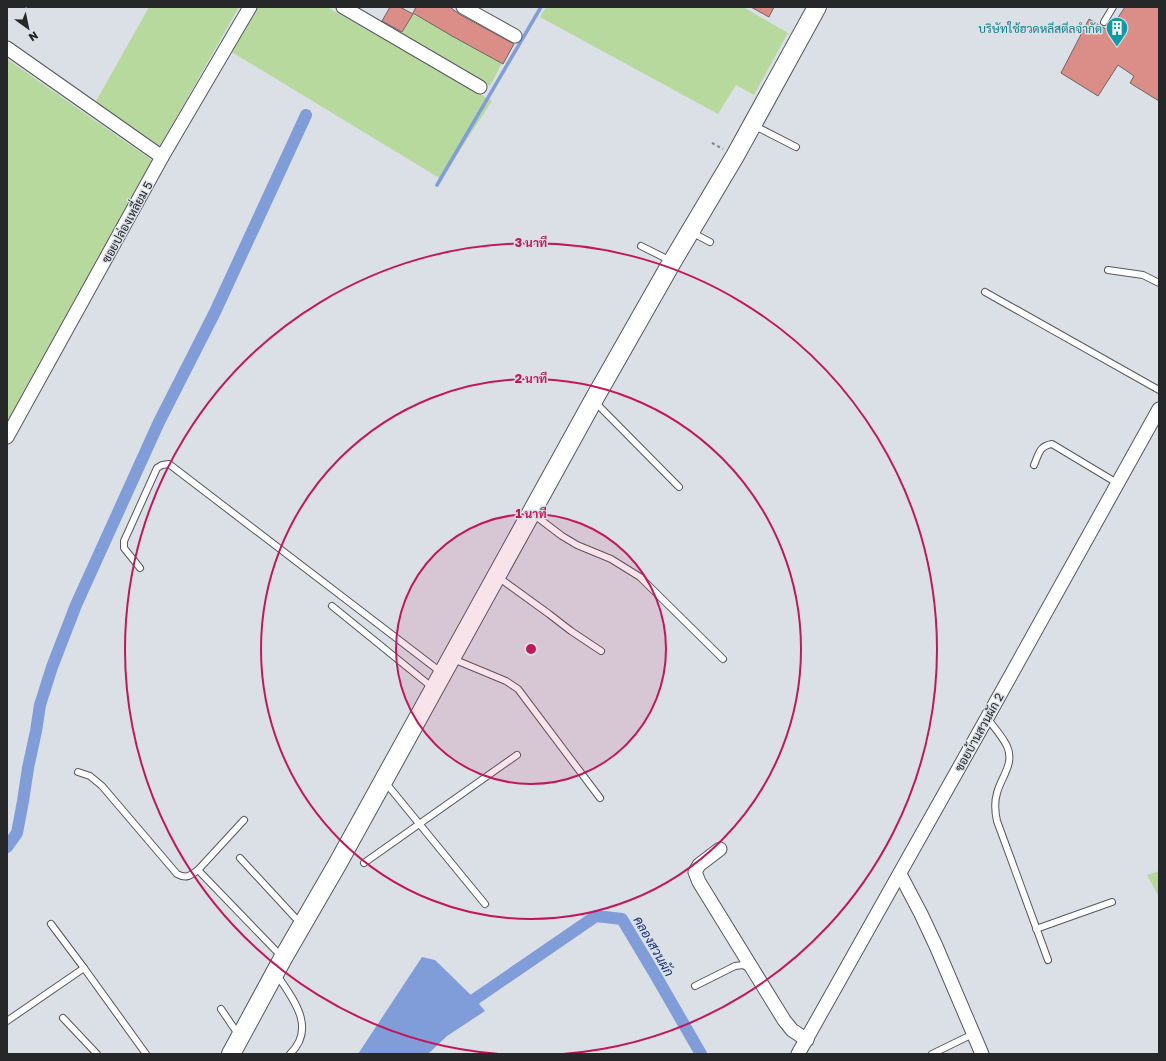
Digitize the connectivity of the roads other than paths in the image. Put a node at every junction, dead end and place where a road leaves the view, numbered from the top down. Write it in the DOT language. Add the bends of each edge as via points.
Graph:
graph roads {
  1 [pos="250,7"];
  2 [pos="343,7"];
  3 [pos="463,7"];
  4 [pos="817,7"];
  5 [pos="1113,7"];
  6 [pos="1104,22"];
  7 [pos="515,36"];
  8 [pos="7,48"];
  9 [pos="480,87"];
  10 [pos="752,124"];
  11 [pos="796,147"];
  12 [pos="162,157"];
  13 [pos="690,232"];
  14 [pos="710,242"];
  15 [pos="640,246"];
  16 [pos="672,262"];
  17 [pos="1108,270"];
  18 [pos="1159,283"];
  19 [pos="985,292"];
  20 [pos="1159,390"];
  21 [pos="593,401"];
  22 [pos="1159,409"];
  23 [pos="7,437"];
  24 [pos="1034,465"];
  25 [pos="1118,483"];
  26 [pos="679,487"];
  27 [pos="532,514"];
  28 [pos="140,568"];
  29 [pos="497,576"];
  30 [pos="332,606"];
  31 [pos="601,651"];
  32 [pos="723,659"];
  33 [pos="443,674"];
  34 [pos="988,718"];
  35 [pos="517,755"];
  36 [pos="78,772"];
  37 [pos="384,780"];
  38 [pos="600,798"];
  39 [pos="244,820"];
  40 [pos="419,824"];
  41 [pos="720,849"];
  42 [pos="240,858"];
  43 [pos="364,863"];
  44 [pos="198,870"];
  45 [pos="900,874"];
  46 [pos="1112,902"];
  47 [pos="486,904"];
  48 [pos="51,924"];
  49 [pos="302,926"];
  50 [pos="1036,929"];
  51 [pos="1048,960"];
  52 [pos="279,965"];
  53 [pos="84,968"];
  54 [pos="754,971"];
  55 [pos="695,986"];
  56 [pos="221,1009"];
  57 [pos="63,1018"];
  58 [pos="7,1021"];
  59 [pos="973,1034"];
  60 [pos="240,1037"];
  61 [pos="807,1040"];
  62 [pos="97,1054"];
  63 [pos="146,1054"];
  64 [pos="231,1054"];
  65 [pos="290,1054"];
  66 [pos="798,1054"];
  67 [pos="932,1054"];
  68 [pos="982,1054"];
  1 -- 12 [label="street, ซอยปล่องเหลี่ยม 5"];
  2 -- 9 [label="street"];
  3 -- 7 [label="street"];
  4 -- 10 [label="street"];
  5 -- 6 [label="lane"];
  8 -- 12 [label="street"];
  10 -- 11 [label="lane"];
  10 -- 13 [label="street"];
  12 -- 23 [label="street, ซอยปล่องเหลี่ยม 5"];
  13 -- 14 [label="lane"];
  13 -- 16 [label="street"];
  15 -- 16 [label="lane"];
  16 -- 21 [label="street"];
  17 -- 18 [label="lane" via="1142,275"];
  19 -- 20 [label="lane"];
  21 -- 26 [label="lane"];
  21 -- 27 [label="street"];
  22 -- 25 [label="street, ซอยบ้านสวนผัก 2"];
  24 -- 25 [label="lane" via="1042,448 1052,444"];
  25 -- 34 [label="street, ซอยบ้านสวนผัก 2"];
  27 -- 29 [label="street"];
  27 -- 32 [label="lane" via="577,545 611,559 640,577"];
  28 -- 33 [label="lane" via="124,548 124,541 157,468 169,464"];
  29 -- 31 [label="lane"];
  29 -- 33 [label="street"];
  30 -- 33 [label="lane"];
  33 -- 37 [label="street"];
  33 -- 38 [label="lane" via="506,681 518,689"];
  34 -- 45 [label="street, ซอยบ้านสวนผัก 2"];
  34 -- 50 [label="lane" via="1007,747 1010,759 994,806 997,821"];
  35 -- 40 [label="lane"];
  36 -- 44 [label="lane" via="90,776 102,786 177,874 189,877"];
  37 -- 40 [label="lane"];
  37 -- 49 [label="street"];
  39 -- 44 [label="lane"];
  40 -- 43 [label="lane"];
  40 -- 47 [label="lane"];
  41 -- 54 [label="street" via="699,865 695,872"];
  42 -- 49 [label="lane"];
  44 -- 52 [label="lane"];
  45 -- 59 [label="street" via="921,914"];
  45 -- 61 [label="street, ซอยบ้านสวนผัก 2"];
  46 -- 50 [label="lane"];
  48 -- 53 [label="lane"];
  49 -- 52 [label="street"];
  50 -- 51 [label="lane"];
  52 -- 60 [label="street"];
  52 -- 65 [label="lane" via="299,1008 303,1030 296,1049"];
  53 -- 58 [label="lane"];
  53 -- 63 [label="lane"];
  54 -- 55 [label="lane" via="743,965 735,966"];
  54 -- 61 [label="street" via="784,1020 792,1030"];
  56 -- 60 [label="lane"];
  57 -- 62 [label="lane"];
  59 -- 67 [label="lane"];
  59 -- 68 [label="street"];
  60 -- 64 [label="street"];
  61 -- 66 [label="street, ซอยบ้านสวนผัก 2"];
}
